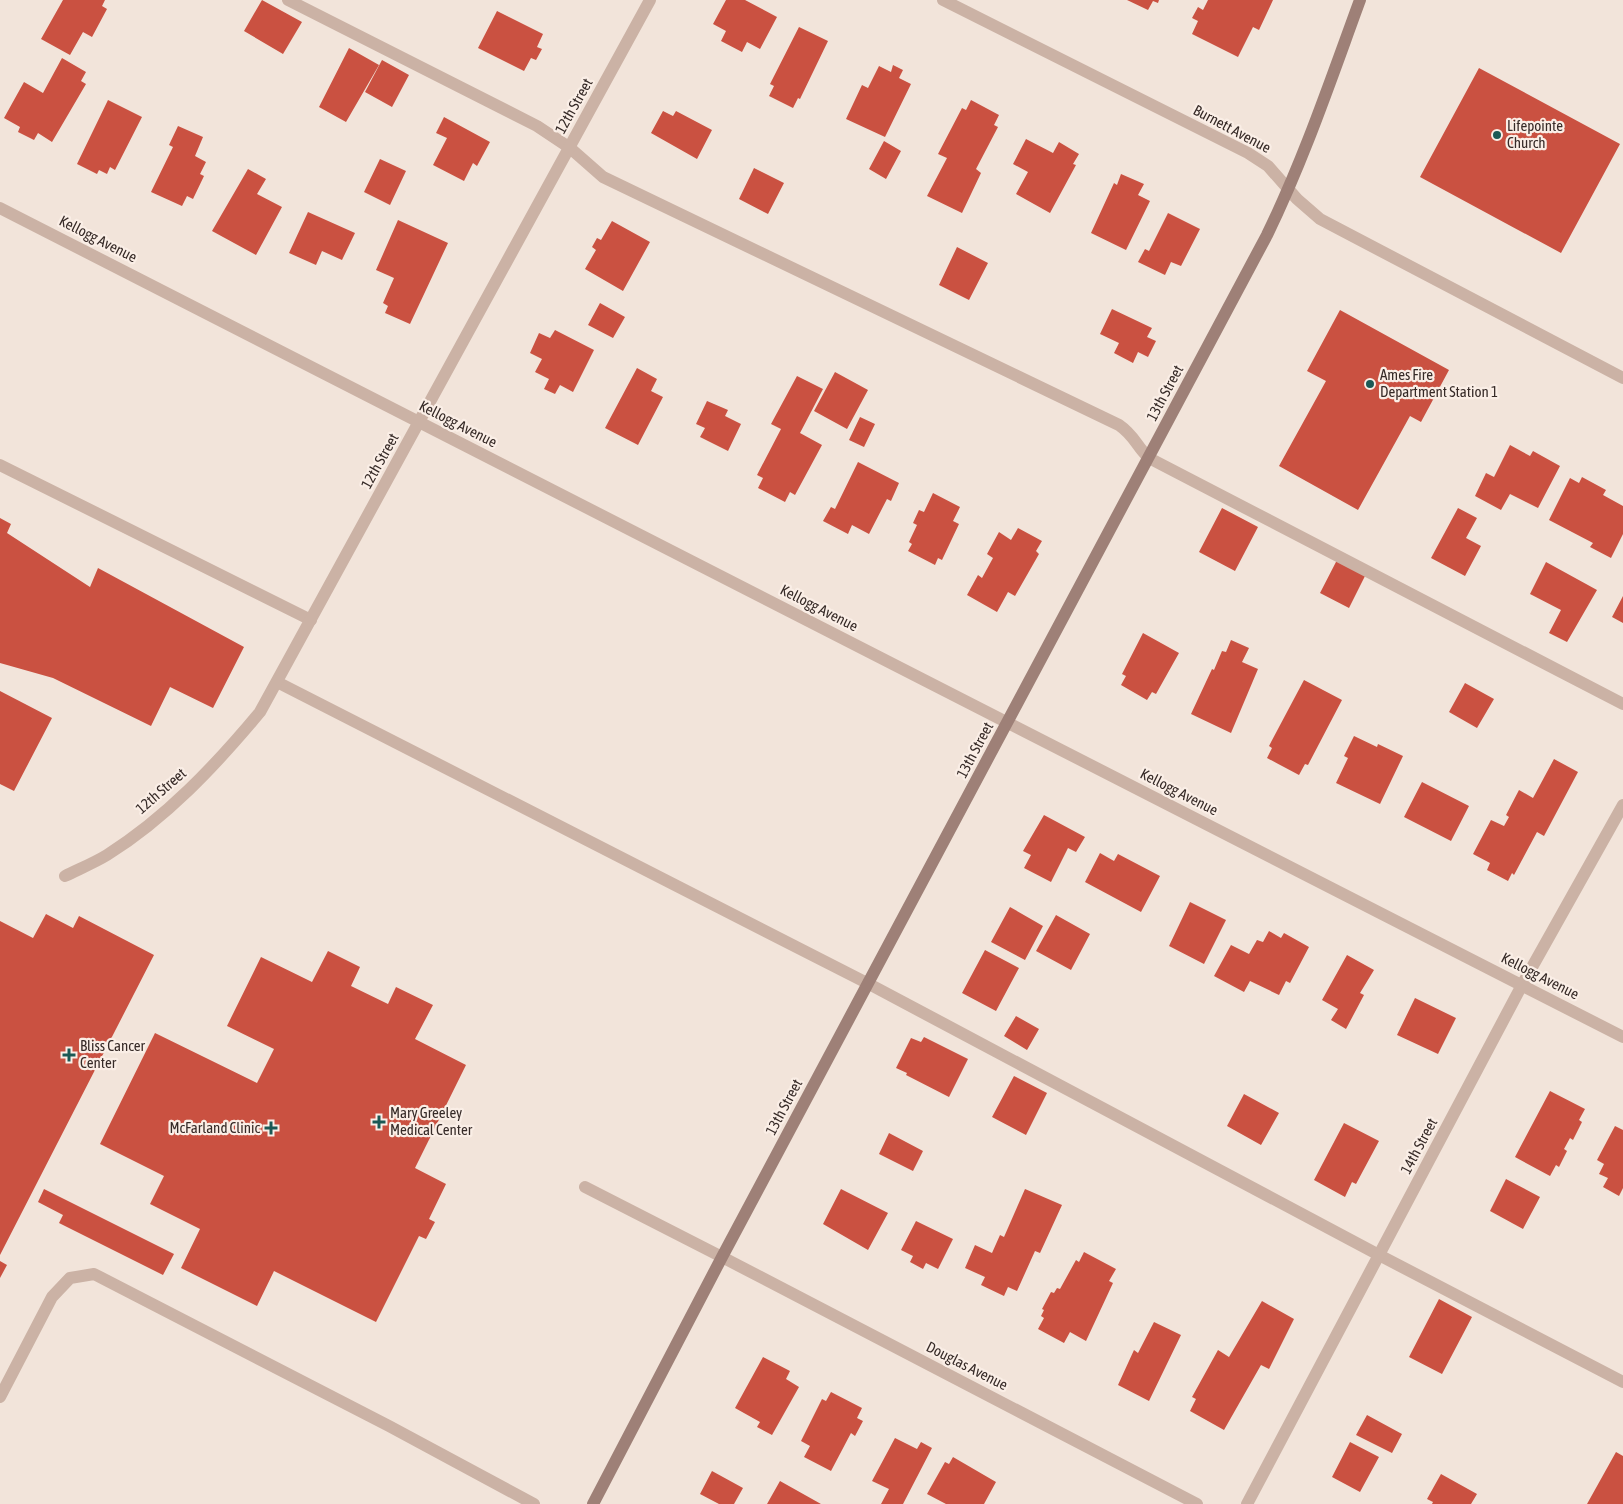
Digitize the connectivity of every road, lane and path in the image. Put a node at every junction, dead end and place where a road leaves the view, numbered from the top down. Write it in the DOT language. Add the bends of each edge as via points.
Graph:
graph roads {
  1 [pos="288,0"];
  2 [pos="650,0"];
  3 [pos="943,0"];
  4 [pos="1360,0"];
  5 [pos="570,148"];
  6 [pos="1289,190"];
  7 [pos="0,208"];
  8 [pos="1623,378"];
  9 [pos="420,422"];
  10 [pos="1149,458"];
  11 [pos="0,465"];
  12 [pos="311,620"];
  13 [pos="276,682"];
  14 [pos="1623,704"];
  15 [pos="1008,723"];
  16 [pos="1623,805"];
  17 [pos="66,876"];
  18 [pos="869,984"];
  19 [pos="1522,985"];
  20 [pos="1623,1037"];
  21 [pos="584,1187"];
  22 [pos="1379,1255"];
  23 [pos="722,1257"];
  24 [pos="1623,1382"];
  25 [pos="0,1397"];
  26 [pos="534,1504"];
  27 [pos="593,1504"];
  28 [pos="1197,1504"];
  29 [pos="1248,1504"];
  1 -- 5 [label="street" via="537,126"];
  2 -- 5 [label="street, 12th Street"];
  3 -- 6 [label="street, Burnett Avenue" via="1248,153 1268,166"];
  4 -- 6 [label="main road, 13th Street"];
  5 -- 9 [label="street, 12th Street"];
  5 -- 10 [label="street" via="603,177 1119,424 1132,434"];
  6 -- 8 [label="street, Burnett Avenue" via="1320,219"];
  6 -- 10 [label="main road, 13th Street"];
  7 -- 9 [label="street, Kellogg Avenue"];
  9 -- 12 [label="street, 12th Street"];
  9 -- 15 [label="street, Kellogg Avenue"];
  10 -- 14 [label="street"];
  10 -- 15 [label="main road, 13th Street"];
  11 -- 12 [label="street"];
  12 -- 13 [label="street, 12th Street"];
  13 -- 17 [label="street, 12th Street" via="254,719 177,802 106,855"];
  13 -- 18 [label="street"];
  15 -- 18 [label="main road, 13th Street"];
  15 -- 19 [label="street, Kellogg Avenue"];
  16 -- 19 [label="street, 14th Street"];
  18 -- 22 [label="street"];
  18 -- 23 [label="main road, 13th Street"];
  19 -- 20 [label="street, Kellogg Avenue"];
  19 -- 22 [label="street, 14th Street"];
  21 -- 23 [label="street, Douglas Avenue"];
  22 -- 24 [label="street"];
  22 -- 29 [label="street, 14th Street"];
  23 -- 27 [label="main road, 13th Street"];
  23 -- 28 [label="street, Douglas Avenue"];
  25 -- 26 [label="street" via="52,1297 70,1278 94,1274 398,1430"];
}
